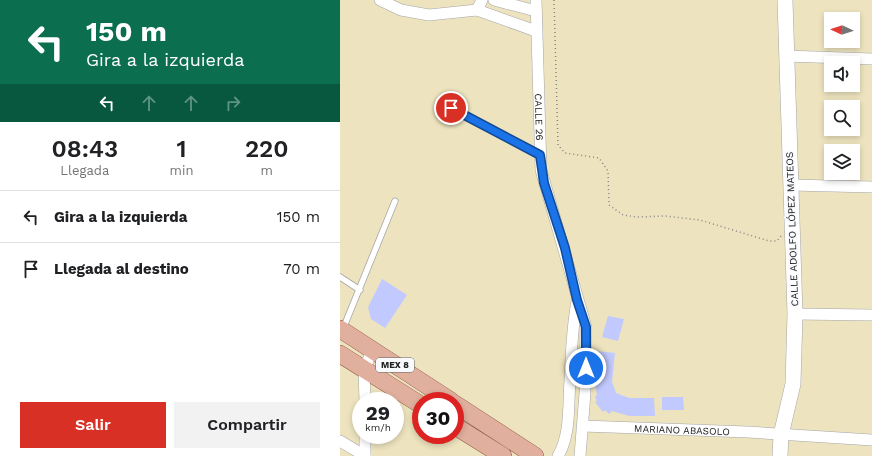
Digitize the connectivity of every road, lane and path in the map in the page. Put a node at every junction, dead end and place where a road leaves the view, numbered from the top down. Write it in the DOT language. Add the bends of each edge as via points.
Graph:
graph roads {
  1 [pos="380,0"];
  2 [pos="494,0"];
  3 [pos="554,0"];
  4 [pos="785,0"];
  5 [pos="480,5"];
  6 [pos="536,5"];
  7 [pos="536,31"];
  8 [pos="786,56"];
  9 [pos="872,59"];
  10 [pos="451,108"];
  11 [pos="540,155"];
  12 [pos="791,185"];
  13 [pos="872,187"];
  14 [pos="395,201"];
  15 [pos="781,236"];
  16 [pos="340,277"];
  17 [pos="360,290"];
  18 [pos="577,300"];
  19 [pos="795,314"];
  20 [pos="872,314"];
  21 [pos="341,332"];
  22 [pos="372,350"];
  23 [pos="340,354"];
  24 [pos="364,370"];
  25 [pos="365,392"];
  26 [pos="437,392"];
  27 [pos="412,399"];
  28 [pos="464,410"];
  29 [pos="583,426"];
  30 [pos="464,432"];
  31 [pos="781,435"];
  32 [pos="872,440"];
  33 [pos="340,441"];
  34 [pos="365,444"];
  35 [pos="365,456"];
  36 [pos="503,456"];
  37 [pos="535,456"];
  38 [pos="558,456"];
  39 [pos="580,456"];
  40 [pos="780,456"];
  1 -- 5 [label="street" via="401,10 429,15"];
  2 -- 6 [label="street"];
  3 -- 15 [label="path" via="558,145 565,153 599,158 608,171 609,205 623,214 700,220 769,241 776,241"];
  4 -- 8 [label="street, CALLE ADOLFO LÓPEZ MATEOS"];
  5 -- 7 [label="street"];
  6 -- 7 [label="street, CALLE 26"];
  7 -- 11 [label="street, CALLE 26"];
  8 -- 9 [label="street"];
  8 -- 12 [label="street, CALLE ADOLFO LÓPEZ MATEOS"];
  10 -- 11 [label="lane"];
  11 -- 18 [label="street, CALLE 26" via="544,183 565,248"];
  12 -- 13 [label="street"];
  12 -- 19 [label="street, CALLE ADOLFO LÓPEZ MATEOS"];
  14 -- 17 [label="lane"];
  16 -- 17 [label="lane"];
  17 -- 21 [label="lane"];
  18 -- 29 [label="street, CALLE 26" via="586,327"];
  18 -- 38 [label="street, CALLE 26" via="566,430 563,448"];
  19 -- 20 [label="street"];
  19 -- 31 [label="street, CALLE ADOLFO LÓPEZ MATEOS" via="793,384"];
  21 -- 22 [label="main road, MEX 8"];
  22 -- 24 [label="street"];
  22 -- 26 [label="main road, MEX 8"];
  23 -- 24 [label="main road, MEX 8"];
  24 -- 25 [label="street"];
  24 -- 27 [label="main road, MEX 8"];
  28 -- 37 [label="main road"];
  29 -- 31 [label="street, MARIANO ABASOLO"];
  29 -- 39 [label="street, CALLE 26"];
  30 -- 36 [label="main road"];
  31 -- 32 [label="street, MARIANO ABASOLO"];
  31 -- 40 [label="street, CALLE ADOLFO LÓPEZ MATEOS"];
  33 -- 35 [label="street"];
  34 -- 35 [label="street"];
}
